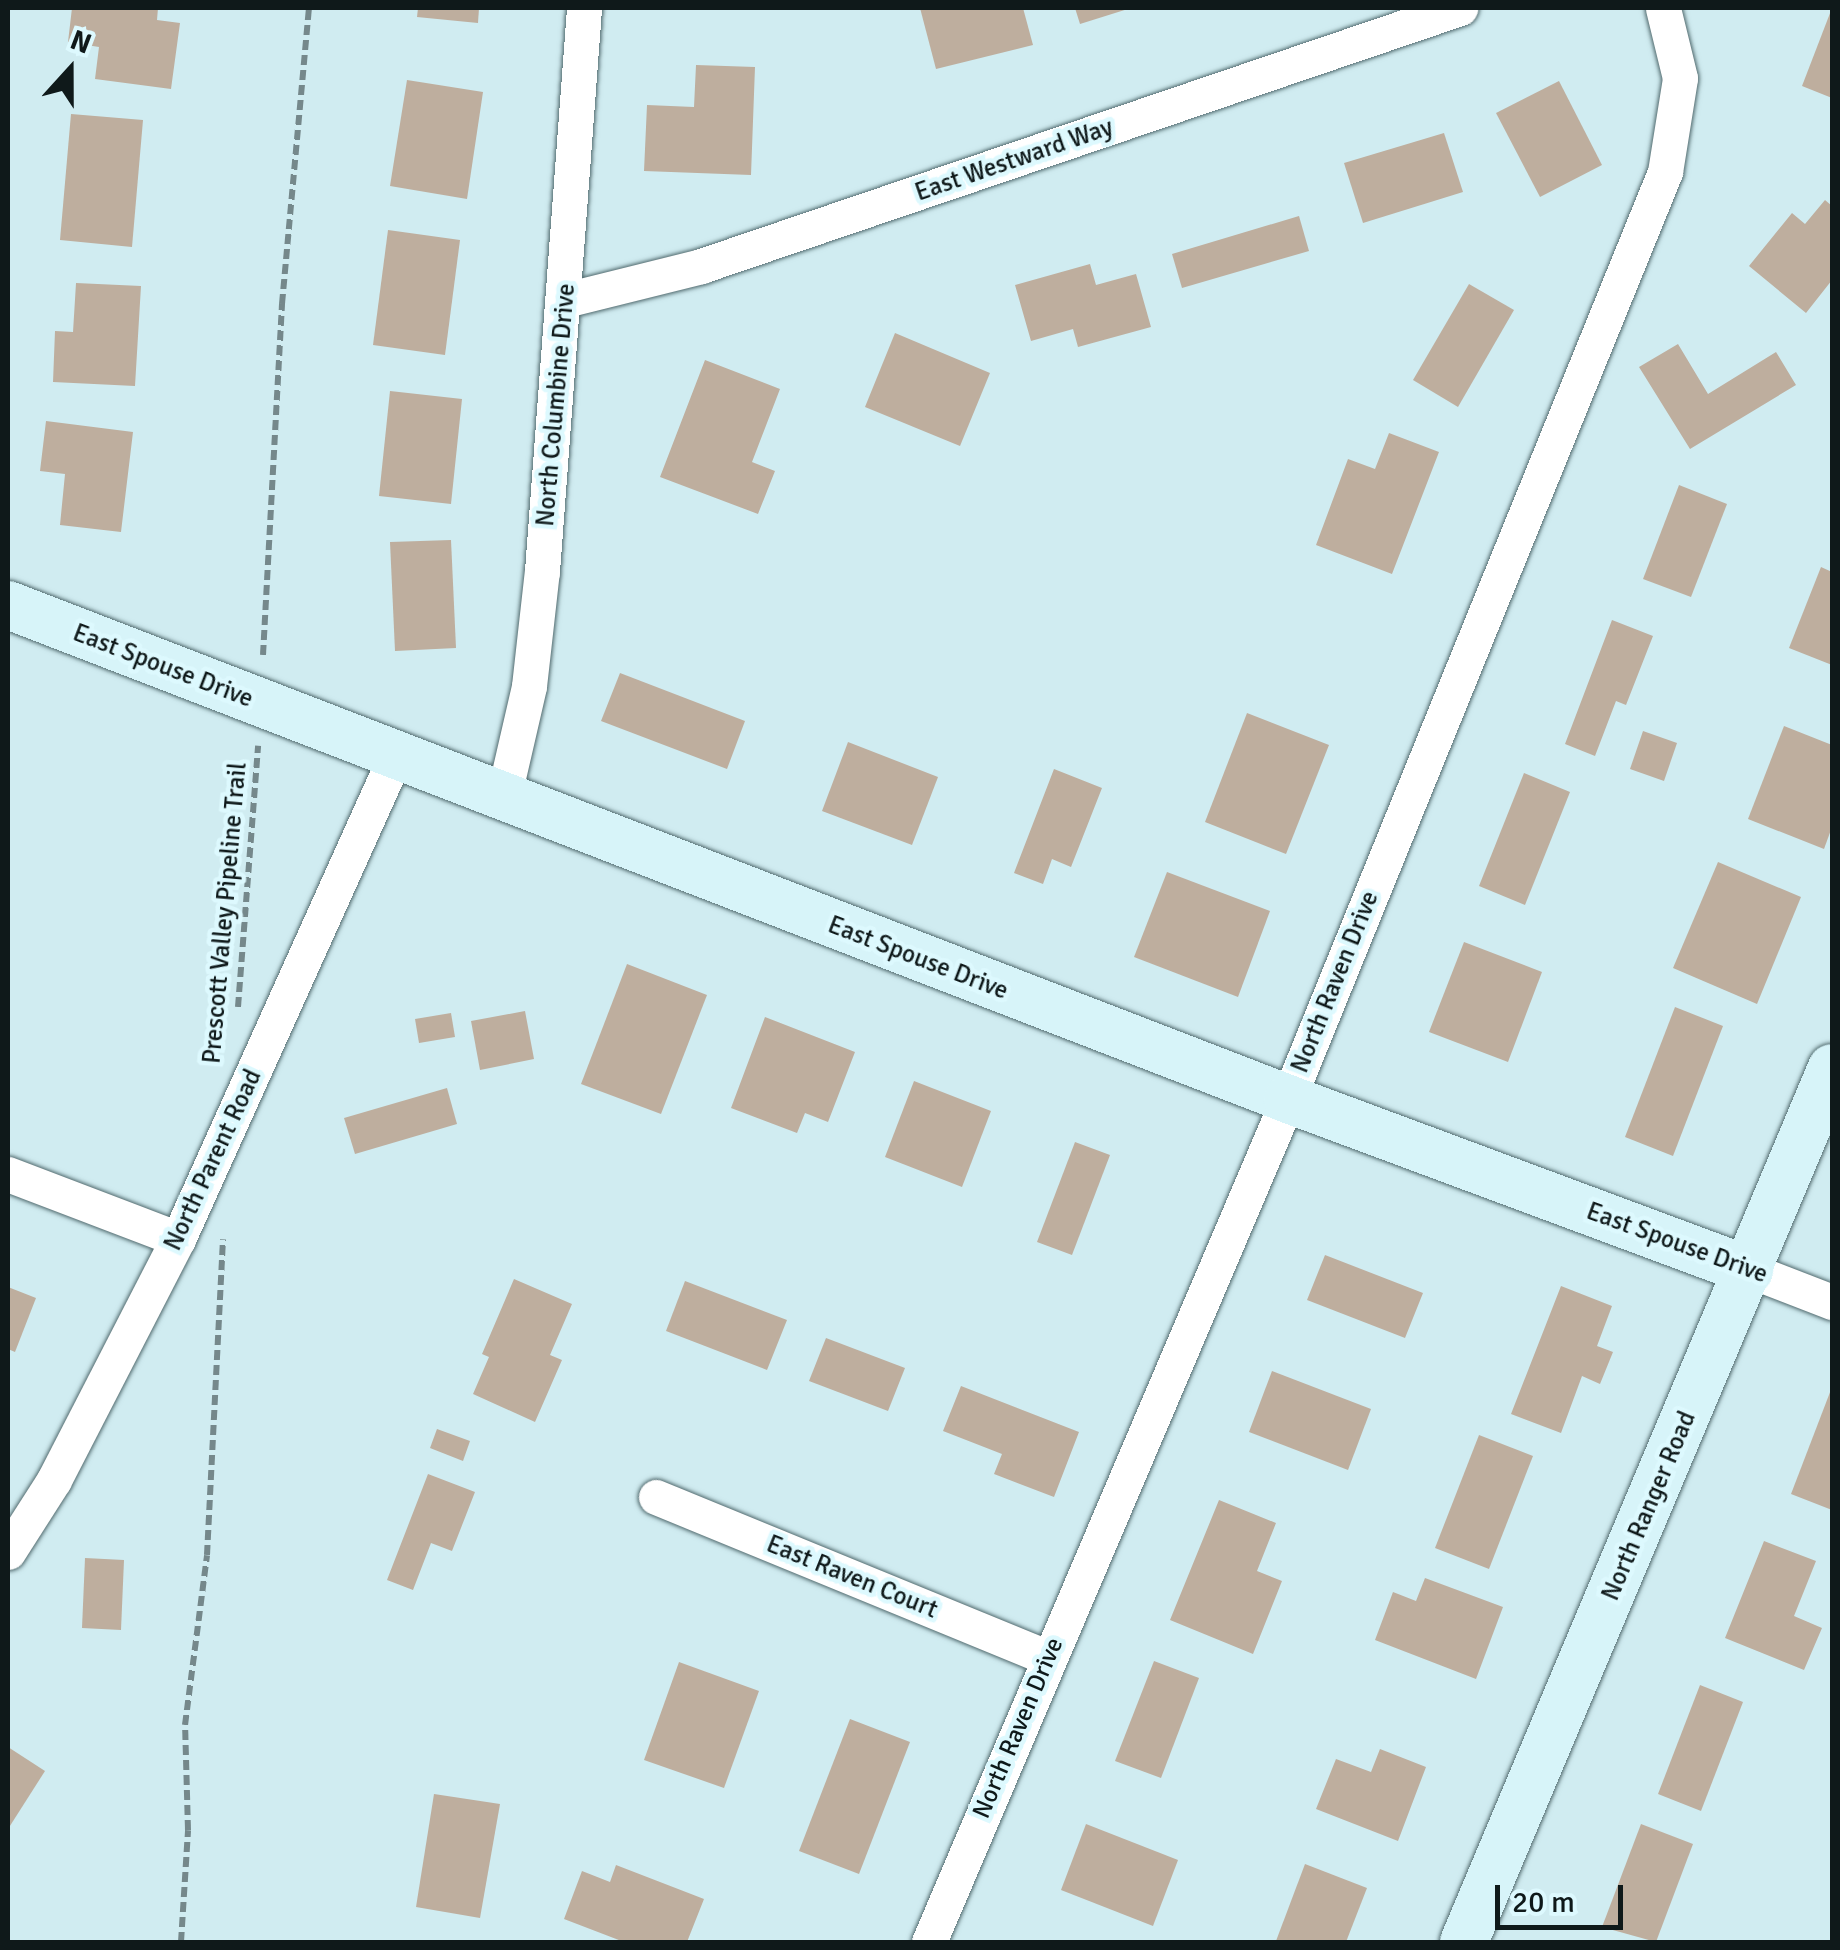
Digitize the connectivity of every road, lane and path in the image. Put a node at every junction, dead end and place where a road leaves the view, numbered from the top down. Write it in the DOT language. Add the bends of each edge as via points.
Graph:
graph roads {
  1 [pos="309,8"];
  2 [pos="584,8"];
  3 [pos="1460,8"];
  4 [pos="1663,8"];
  5 [pos="565,300"];
  6 [pos="8,605"];
  7 [pos="262,704"];
  8 [pos="395,757"];
  9 [pos="502,799"];
  10 [pos="237,1012"];
  11 [pos="1832,1068"];
  12 [pos="1288,1099"];
  13 [pos="8,1174"];
  14 [pos="223,1225"];
  15 [pos="178,1239"];
  16 [pos="1749,1270"];
  17 [pos="1832,1302"];
  18 [pos="656,1497"];
  19 [pos="8,1552"];
  20 [pos="1047,1657"];
  21 [pos="180,1942"];
  22 [pos="929,1942"];
  23 [pos="1464,1942"];
  1 -- 7 [label="path, Prescott Valley Pipeline Trail" via="282,304"];
  2 -- 5 [label="street, North Columbine Drive"];
  3 -- 5 [label="street, East Westward Way" via="701,266"];
  4 -- 12 [label="street, North Raven Drive" via="1680,78 1665,172"];
  5 -- 9 [label="street, North Columbine Drive" via="529,686"];
  6 -- 7 [label="street, East Spouse Drive"];
  7 -- 8 [label="street, East Spouse Drive"];
  7 -- 10 [label="path, Prescott Valley Pipeline Trail"];
  8 -- 9 [label="street, East Spouse Drive"];
  8 -- 15 [label="street, North Parent Road"];
  9 -- 12 [label="street, East Spouse Drive"];
  11 -- 16 [label="street, North Ranger Road"];
  12 -- 16 [label="street, East Spouse Drive"];
  12 -- 20 [label="street, North Raven Drive"];
  13 -- 15 [label="street"];
  14 -- 21 [label="path" via="207,1555 184,1725 188,1830"];
  15 -- 19 [label="street, North Parent Road" via="54,1480"];
  16 -- 17 [label="street, East Spouse Drive"];
  16 -- 23 [label="street, North Ranger Road"];
  18 -- 20 [label="street, East Raven Court"];
  20 -- 22 [label="street, North Raven Drive"];
}
